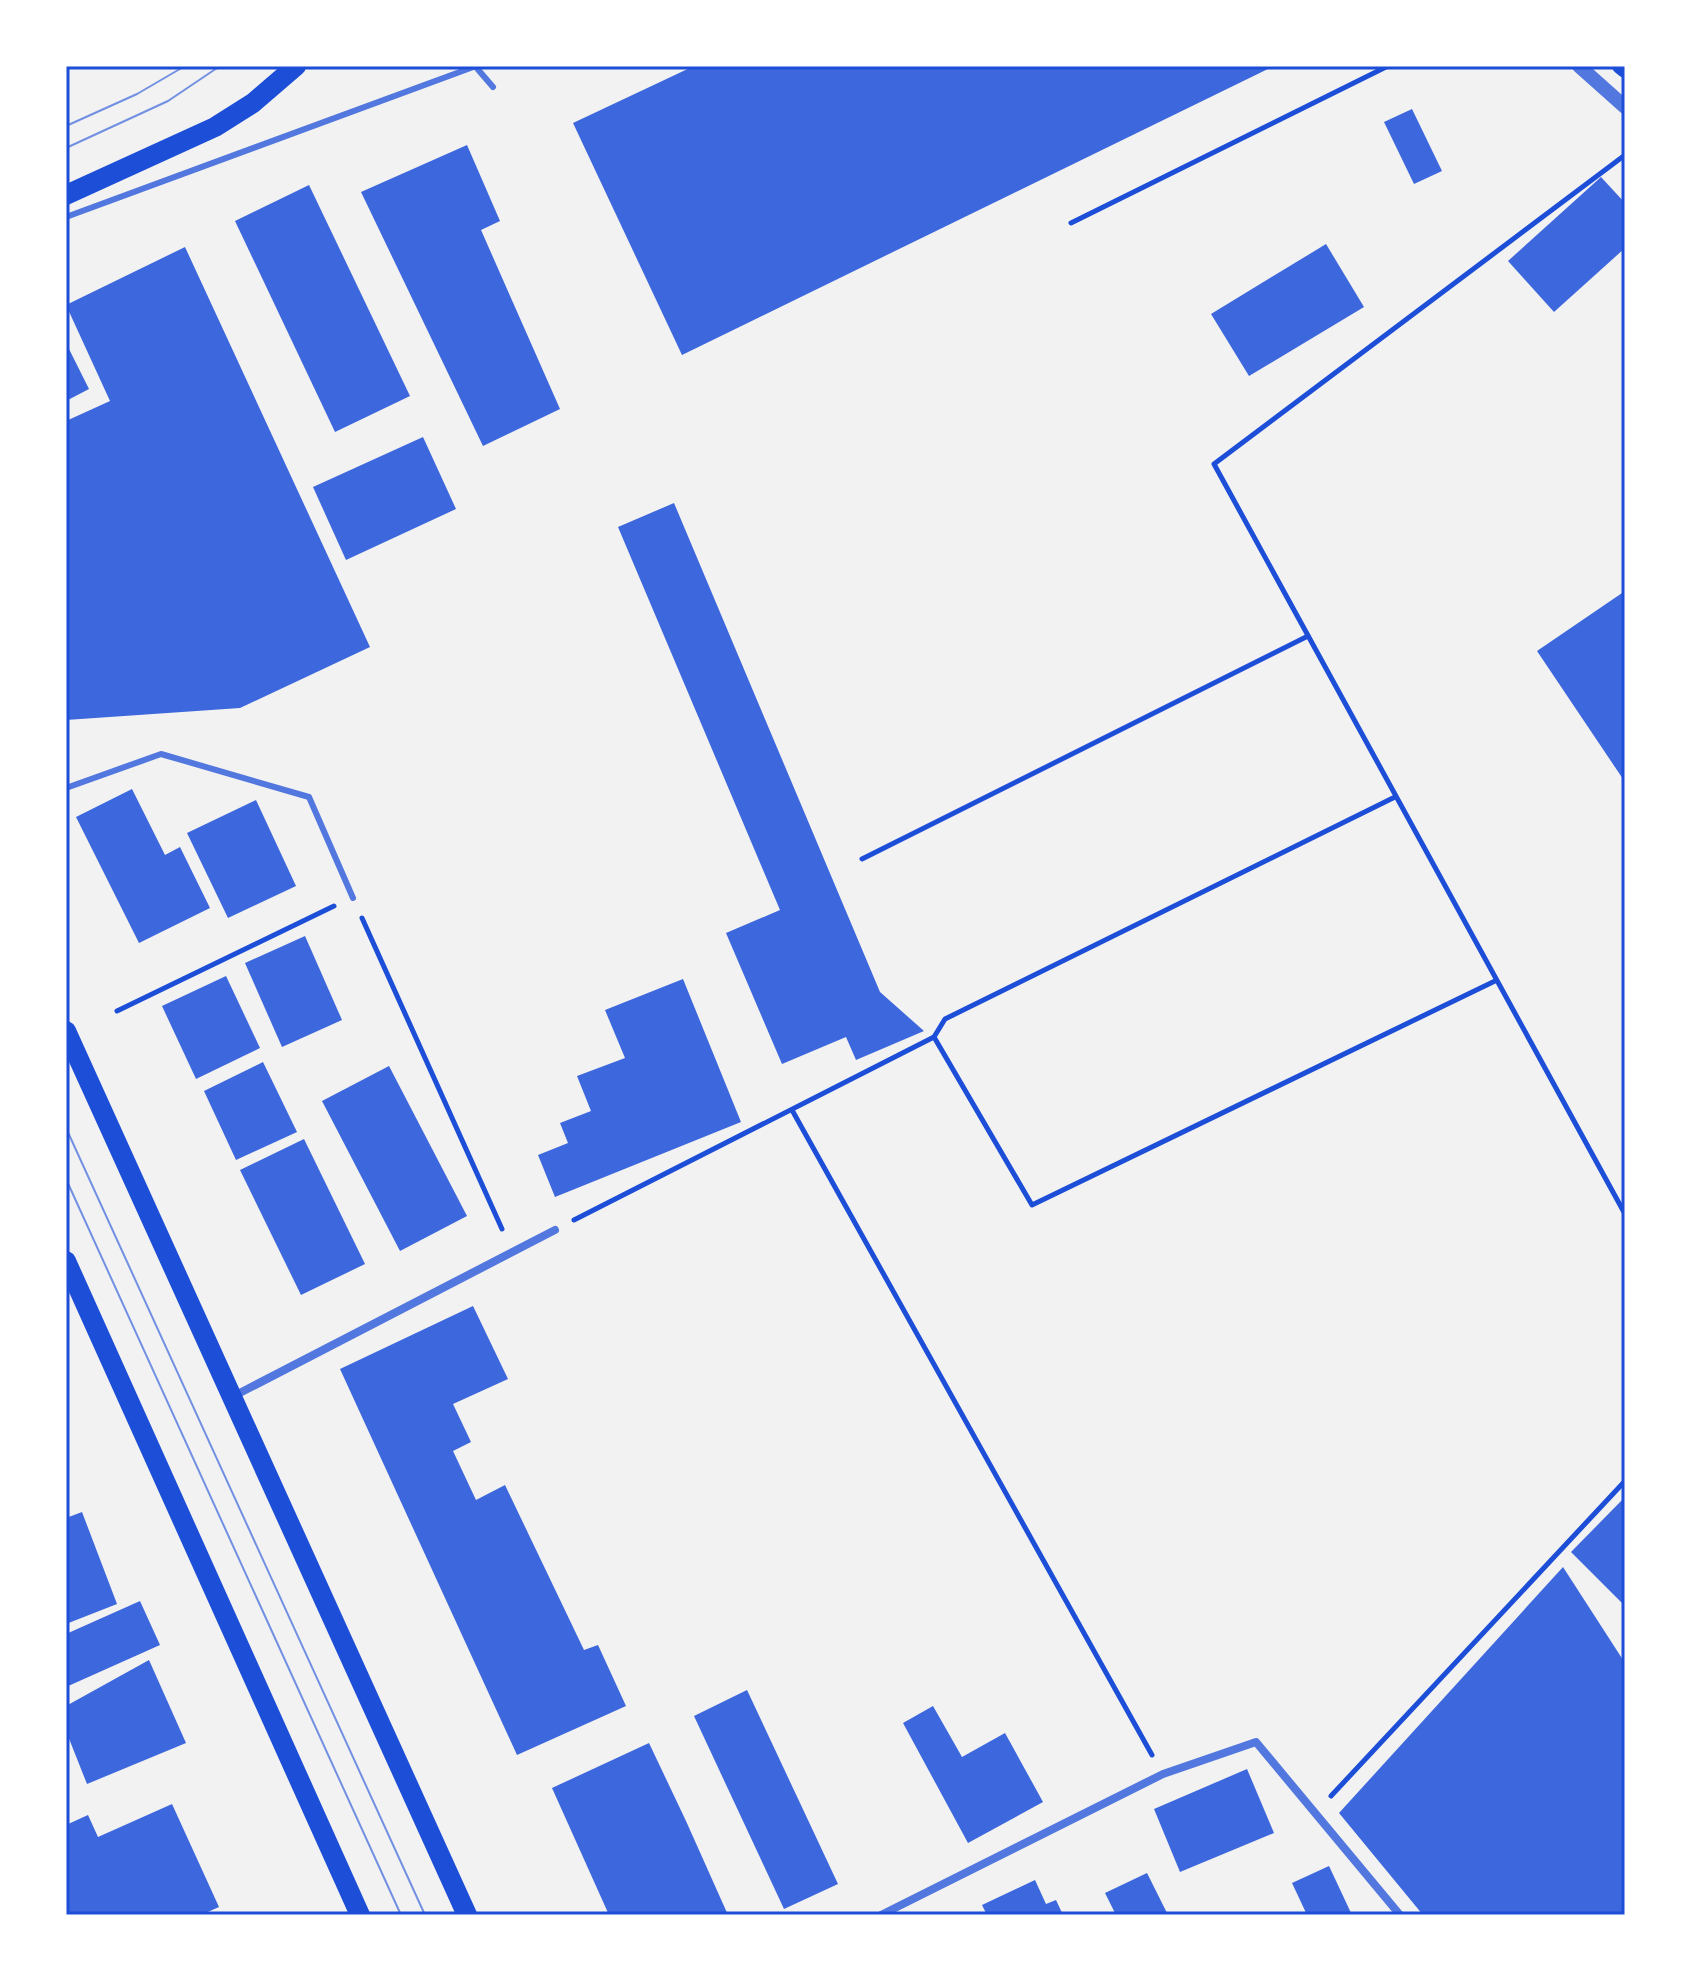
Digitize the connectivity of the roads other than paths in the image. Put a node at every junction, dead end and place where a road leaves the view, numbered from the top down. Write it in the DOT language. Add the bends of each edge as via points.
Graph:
graph roads {
  1 [pos="296,66"];
  2 [pos="475,66"];
  3 [pos="1579,66"];
  4 [pos="1620,66"];
  5 [pos="1625,70"];
  6 [pos="493,87"];
  7 [pos="1625,107"];
  8 [pos="66,195"];
  9 [pos="66,217"];
  10 [pos="66,788"];
  11 [pos="353,898"];
  12 [pos="66,1031"];
  13 [pos="555,1230"];
  14 [pos="68,1271"];
  15 [pos="232,1397"];
  16 [pos="360,1915"];
  17 [pos="467,1915"];
  18 [pos="881,1915"];
  19 [pos="1400,1915"];
  1 -- 8 [label="main road" via="215,127"];
  2 -- 6 [label="lane"];
  2 -- 9 [label="lane"];
  3 -- 7 [label="street"];
  4 -- 5 [label="main road"];
  10 -- 11 [label="lane" via="161,754 309,797"];
  12 -- 15 [label="main road"];
  13 -- 15 [label="street"];
  14 -- 16 [label="main road"];
  15 -- 17 [label="main road"];
  18 -- 19 [label="street" via="1163,1774 1256,1742"];
}
